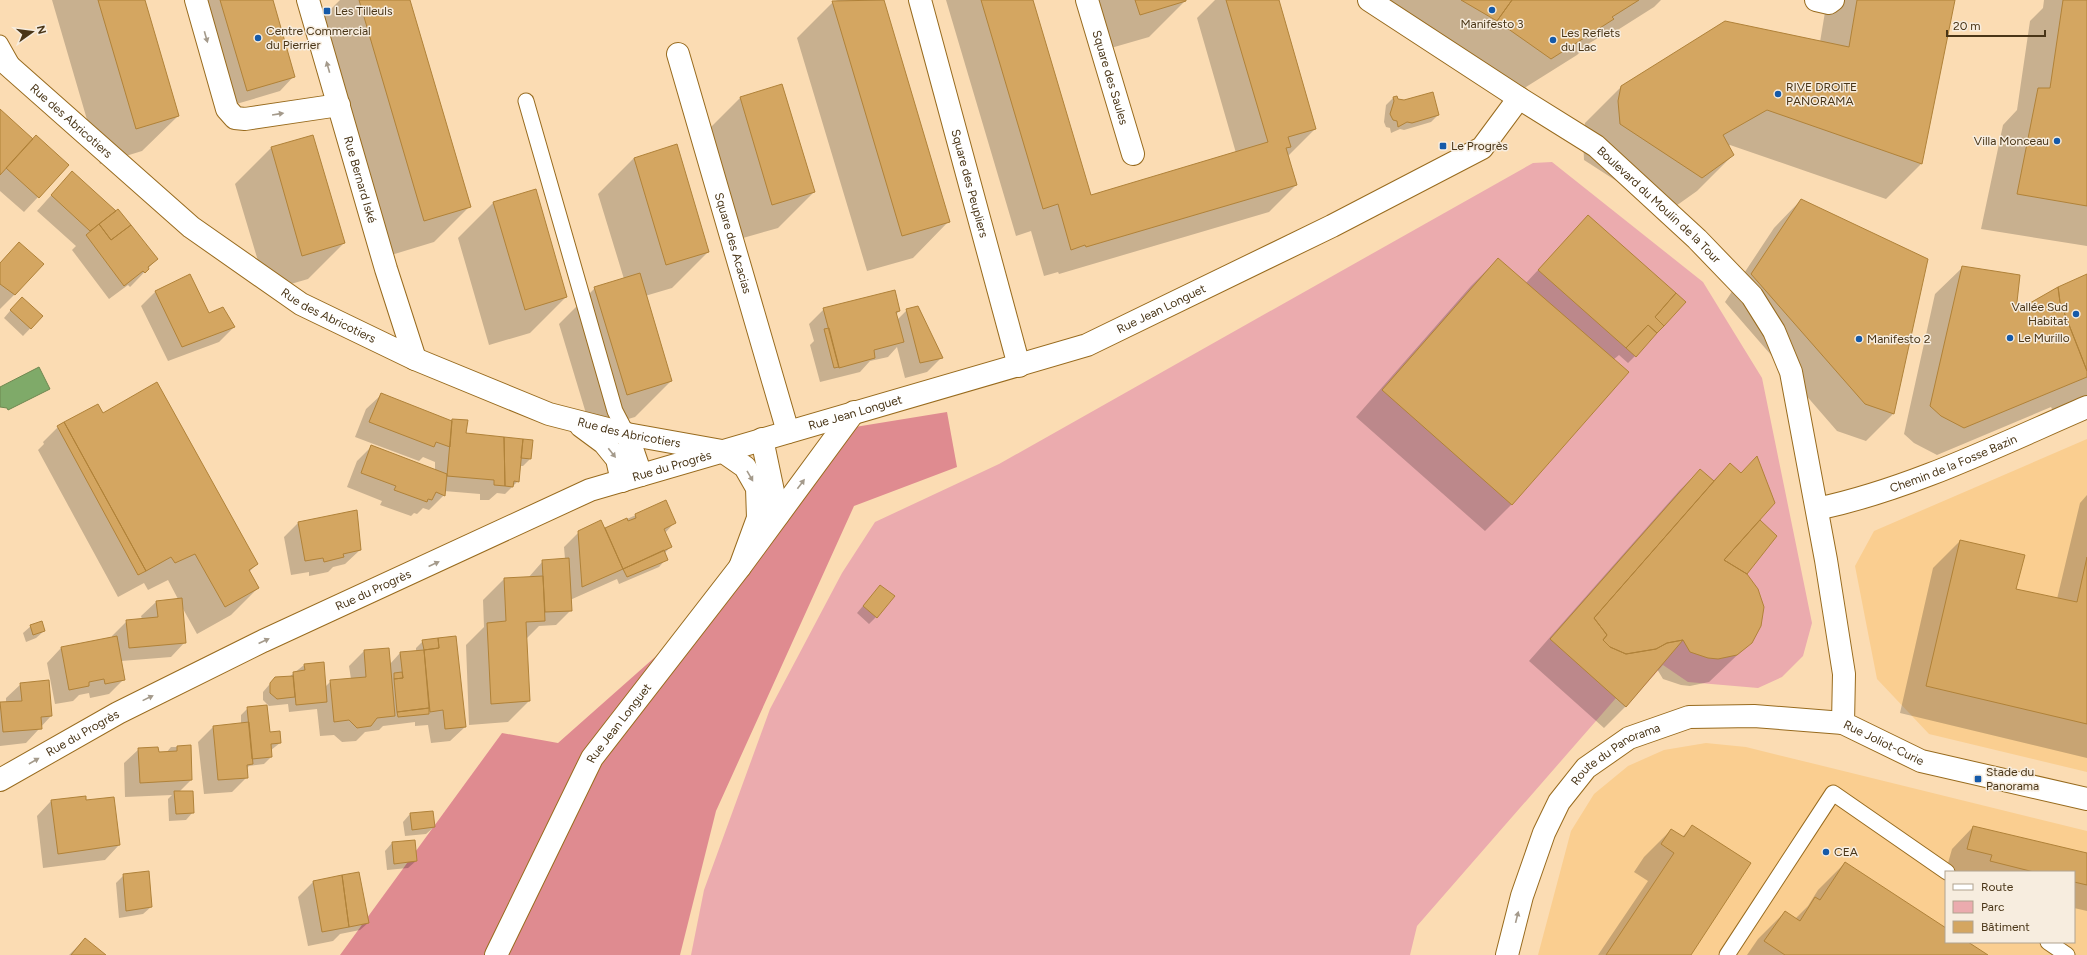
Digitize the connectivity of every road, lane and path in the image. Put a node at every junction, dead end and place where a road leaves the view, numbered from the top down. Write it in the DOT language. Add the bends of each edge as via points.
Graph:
graph roads {
  1 [pos="196,0"];
  2 [pos="308,0"];
  3 [pos="920,0"];
  4 [pos="1087,0"];
  5 [pos="1369,0"];
  6 [pos="1816,0"];
  7 [pos="1833,0"];
  8 [pos="0,43"];
  9 [pos="678,54"];
  10 [pos="0,58"];
  11 [pos="19,75"];
  12 [pos="1519,98"];
  13 [pos="526,101"];
  14 [pos="339,105"];
  15 [pos="1133,154"];
  16 [pos="415,359"];
  17 [pos="1019,366"];
  18 [pos="2087,407"];
  19 [pos="854,412"];
  20 [pos="572,420"];
  21 [pos="788,432"];
  22 [pos="627,434"];
  23 [pos="762,439"];
  24 [pos="722,451"];
  25 [pos="631,478"];
  26 [pos="1817,509"];
  27 [pos="778,515"];
  28 [pos="740,567"];
  29 [pos="1843,723"];
  30 [pos="0,780"];
  31 [pos="2087,799"];
  32 [pos="1946,871"];
  33 [pos="2049,943"];
  34 [pos="496,955"];
  35 [pos="1507,955"];
  36 [pos="1727,955"];
  37 [pos="2067,955"];
  1 -- 14 [label="street, one-way" via="227,109 235,118 245,119"];
  14 -- 2 [label="street, Rue Bernard Iské, one-way"];
  3 -- 17 [label="street, Square des Peupliers"];
  4 -- 15 [label="street, Square des Saules"];
  5 -- 12 [label="street, Boulevard du Moulin de la Tour"];
  6 -- 7 [label="street" via="1829,3"];
  8 -- 11 [label="lane"];
  9 -- 21 [label="street, Square des Acacias"];
  10 -- 11 [label="street, Rue des Abricotiers"];
  11 -- 16 [label="street, Rue des Abricotiers" via="191,227 301,304"];
  12 -- 17 [label="street, Rue Jean Longuet" via="1482,148 1332,226 1087,345"];
  12 -- 26 [label="street, Boulevard du Moulin de la Tour" via="1596,146 1697,239 1752,296 1774,331 1791,372"];
  13 -- 22 [label="lane" via="616,411"];
  14 -- 16 [label="street, Rue Bernard Iské" via="386,270"];
  16 -- 20 [label="street, Rue des Abricotiers" via="549,414"];
  17 -- 19 [label="street, Rue Jean Longuet"];
  18 -- 26 [label="street, Chemin de la Fosse Bazin" via="1945,469 1843,504"];
  19 -- 21 [label="street, Rue Jean Longuet"];
  27 -- 19 [label="street, Rue Jean Longuet, one-way"];
  20 -- 22 [label="street, Rue des Abricotiers"];
  20 -- 25 [label="street, one-way" via="604,443"];
  21 -- 23 [label="street, Rue Jean Longuet"];
  22 -- 24 [label="street, Rue des Abricotiers"];
  22 -- 25 [label="street"];
  23 -- 24 [label="street, Rue du Progrès"];
  23 -- 27 [label="street"];
  24 -- 25 [label="street, Rue du Progrès"];
  24 -- 28 [label="street, one-way" via="745,467 757,488 758,518"];
  30 -- 25 [label="street, Rue du Progrès, one-way" via="118,713 263,641 590,490"];
  26 -- 29 [label="street, Rue Joliot-Curie" via="1844,674"];
  27 -- 28 [label="street, Rue Jean Longuet"];
  28 -- 34 [label="street, Rue Jean Longuet" via="592,758"];
  29 -- 31 [label="street, Rue Joliot-Curie" via="1921,761"];
  35 -- 29 [label="street, Route du Panorama, one-way" via="1522,896 1544,833 1564,797 1586,768 1629,738 1689,717 1754,716"];
  32 -- 36 [label="lane" via="1833,793"];
  33 -- 37 [label="lane"];
}
